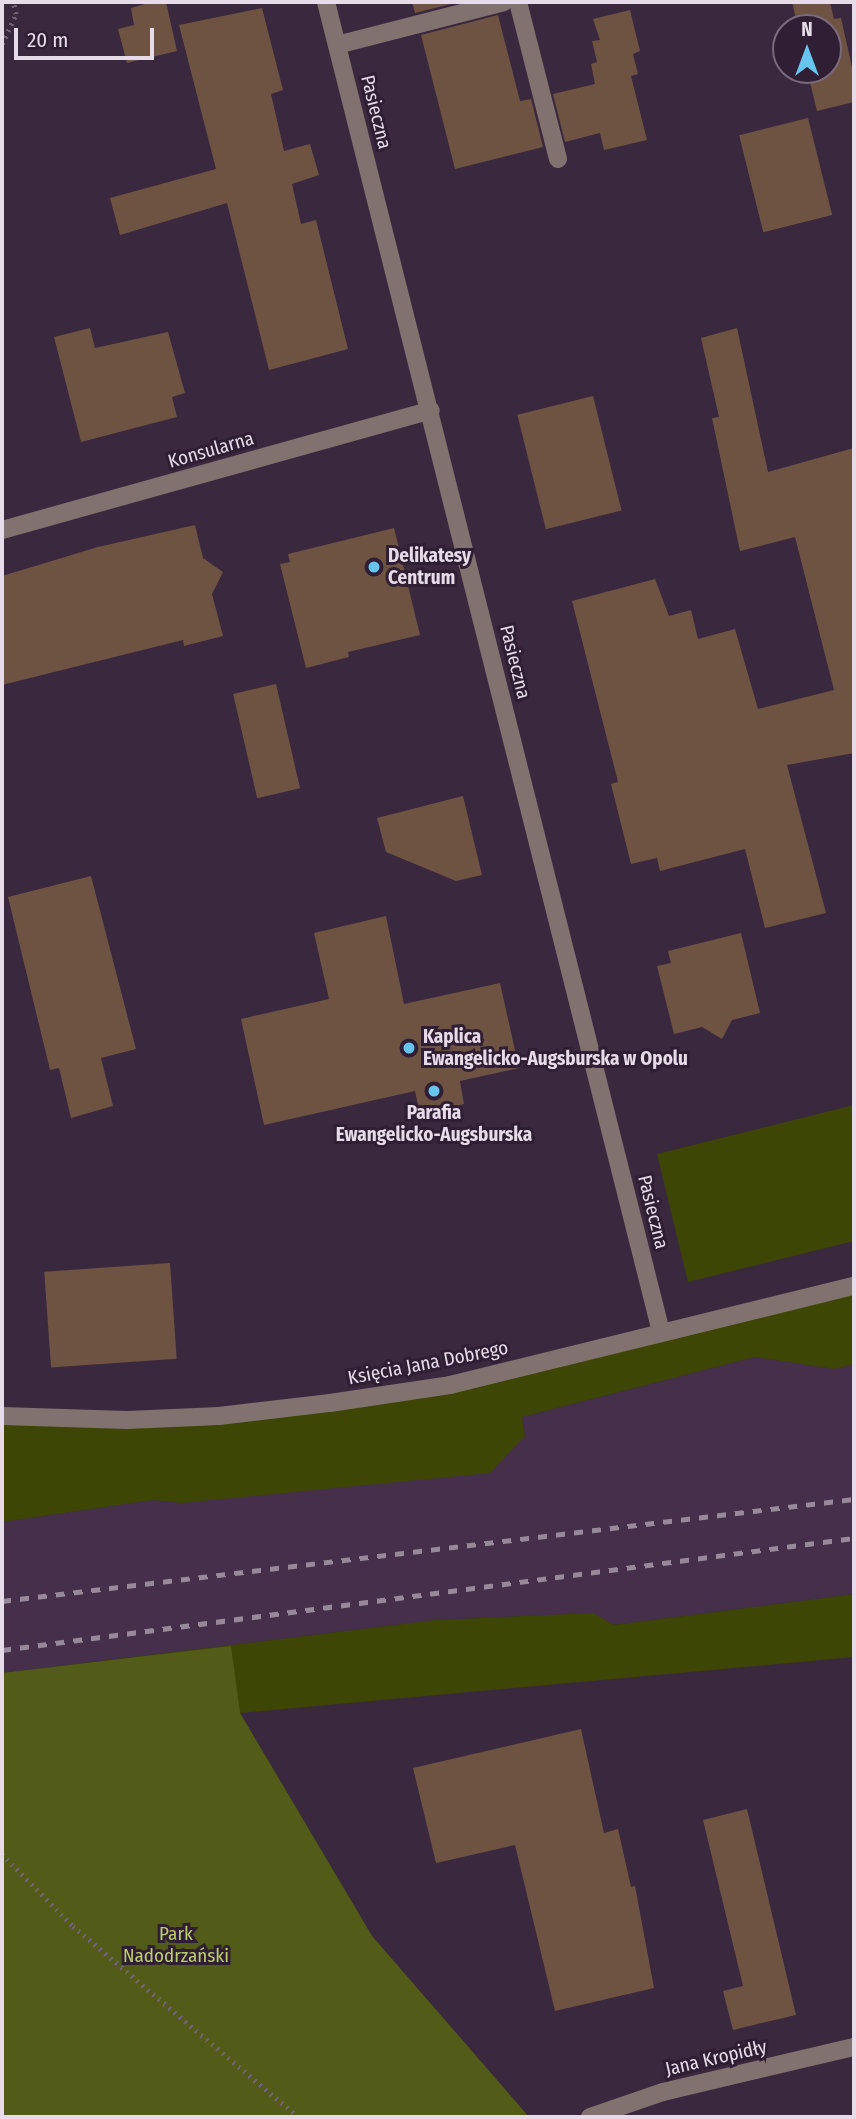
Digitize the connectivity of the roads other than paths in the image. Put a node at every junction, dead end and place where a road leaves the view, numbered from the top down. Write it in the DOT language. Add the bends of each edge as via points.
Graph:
graph roads {
  1 [pos="326,2"];
  2 [pos="504,2"];
  3 [pos="518,2"];
  4 [pos="337,45"];
  5 [pos="558,159"];
  6 [pos="431,410"];
  7 [pos="2,530"];
  8 [pos="854,1286"];
  9 [pos="662,1332"];
  10 [pos="2,1416"];
  11 [pos="854,2047"];
  12 [pos="590,2117"];
  1 -- 4 [label="street, Pasieczna"];
  2 -- 4 [label="street"];
  3 -- 5 [label="street"];
  4 -- 6 [label="street, Pasieczna"];
  6 -- 7 [label="street, Konsularna"];
  6 -- 9 [label="street, Pasieczna"];
  8 -- 9 [label="street, Księcia Jana Dobrego"];
  9 -- 10 [label="street, Księcia Jana Dobrego" via="450,1385 330,1403 219,1416 127,1420"];
  11 -- 12 [label="street, Jana Kropidły" via="663,2092"];
}
